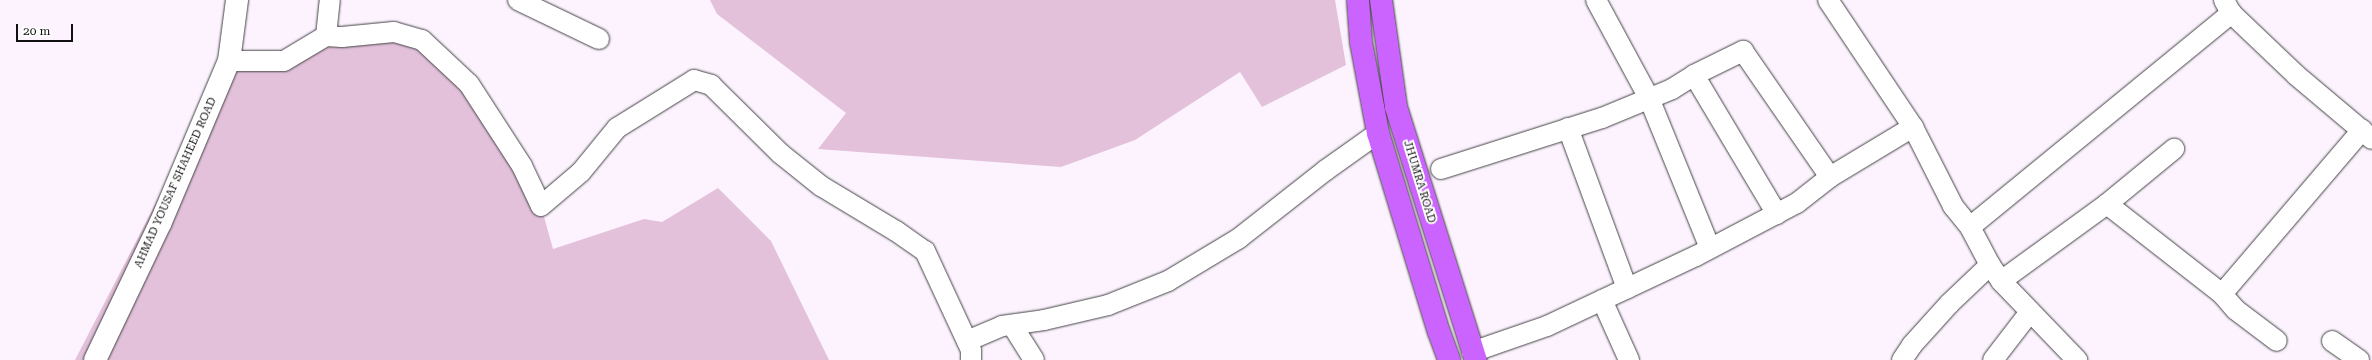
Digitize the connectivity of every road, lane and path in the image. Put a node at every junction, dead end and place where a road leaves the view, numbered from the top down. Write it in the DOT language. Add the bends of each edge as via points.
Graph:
graph roads {
  1 [pos="237,0"];
  2 [pos="330,0"];
  3 [pos="518,0"];
  4 [pos="1358,0"];
  5 [pos="1381,0"];
  6 [pos="1596,0"];
  7 [pos="1828,0"];
  8 [pos="2228,7"];
  9 [pos="326,36"];
  10 [pos="599,39"];
  11 [pos="229,61"];
  12 [pos="1694,75"];
  13 [pos="1649,98"];
  14 [pos="1913,127"];
  15 [pos="1568,128"];
  16 [pos="1378,133"];
  17 [pos="2367,135"];
  18 [pos="2174,149"];
  19 [pos="1441,169"];
  20 [pos="1830,177"];
  21 [pos="2107,204"];
  22 [pos="1777,214"];
  23 [pos="1970,227"];
  24 [pos="1710,248"];
  25 [pos="1990,265"];
  26 [pos="2001,281"];
  27 [pos="1627,288"];
  28 [pos="2222,294"];
  29 [pos="1602,300"];
  30 [pos="2030,312"];
  31 [pos="1012,325"];
  32 [pos="967,341"];
  33 [pos="2277,341"];
  34 [pos="2332,341"];
  35 [pos="1474,356"];
  36 [pos="95,360"];
  37 [pos="972,360"];
  38 [pos="1034,360"];
  39 [pos="1449,360"];
  40 [pos="1629,360"];
  41 [pos="1902,360"];
  42 [pos="1993,360"];
  43 [pos="2077,360"];
  44 [pos="2359,360"];
  1 -- 11 [label="street, AHMAD YOUSAF SHAHEED ROAD"];
  2 -- 9 [label="street"];
  3 -- 10 [label="street"];
  4 -- 16 [label="main road" via="1361,42"];
  5 -- 35 [label="main road, JHUMRA ROAD" via="1396,107"];
  6 -- 13 [label="street"];
  7 -- 14 [label="street"];
  8 -- 17 [label="street" via="2296,75"];
  8 -- 23 [label="street"];
  9 -- 11 [label="street" via="284,61"];
  9 -- 32 [label="street" via="394,32 422,40 469,84 522,166 541,206 581,172 617,128 694,80 711,85 781,154 821,186 896,230 925,251"];
  11 -- 36 [label="street, AHMAD YOUSAF SHAHEED ROAD" via="160,224"];
  12 -- 13 [label="street"];
  12 -- 20 [label="street" via="1743,51"];
  12 -- 22 [label="street"];
  13 -- 15 [label="street" via="1602,118"];
  13 -- 24 [label="street"];
  14 -- 20 [label="street"];
  14 -- 23 [label="street" via="1953,206"];
  15 -- 19 [label="street"];
  15 -- 27 [label="street"];
  16 -- 31 [label="street" via="1238,239 1168,281 1108,305"];
  16 -- 39 [label="main road"];
  17 -- 28 [label="street"];
  18 -- 21 [label="street"];
  20 -- 22 [label="street" via="1797,203"];
  21 -- 26 [label="street"];
  21 -- 28 [label="street"];
  22 -- 24 [label="street"];
  23 -- 25 [label="street"];
  24 -- 27 [label="street"];
  25 -- 26 [label="street"];
  25 -- 41 [label="street" via="1949,304"];
  26 -- 30 [label="street"];
  27 -- 29 [label="street"];
  28 -- 33 [label="street" via="2236,310"];
  29 -- 35 [label="street"];
  29 -- 40 [label="street"];
  30 -- 42 [label="street"];
  30 -- 43 [label="street"];
  31 -- 32 [label="street" via="1002,326"];
  31 -- 38 [label="street"];
  32 -- 37 [label="street"];
  34 -- 44 [label="street"];
}
